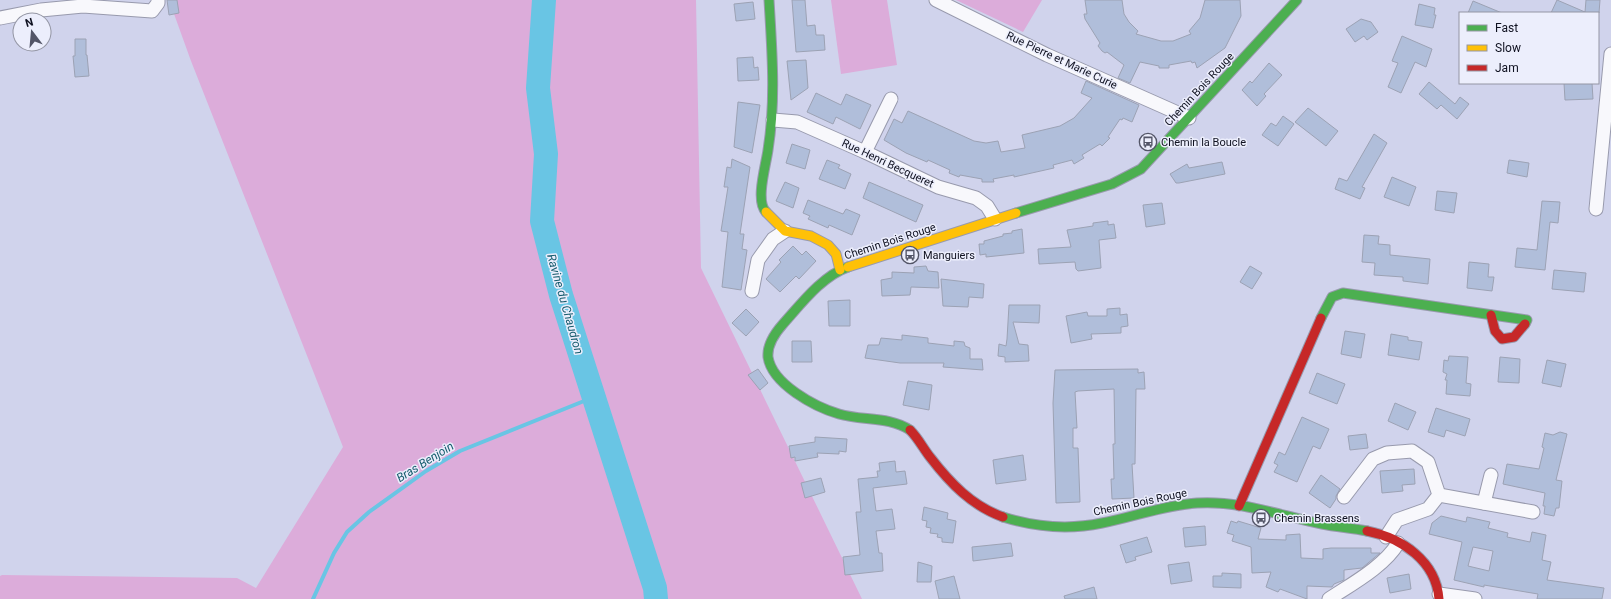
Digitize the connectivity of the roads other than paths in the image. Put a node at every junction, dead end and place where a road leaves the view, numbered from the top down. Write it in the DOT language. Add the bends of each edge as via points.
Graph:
graph roads {
  1 [pos="158,0"];
  2 [pos="769,0"];
  3 [pos="936,0"];
  4 [pos="1296,0"];
  5 [pos="0,18"];
  6 [pos="1611,54"];
  7 [pos="891,99"];
  8 [pos="1189,118"];
  9 [pos="773,120"];
  10 [pos="865,152"];
  11 [pos="1596,209"];
  12 [pos="995,219"];
  13 [pos="785,231"];
  14 [pos="840,270"];
  15 [pos="752,291"];
  16 [pos="1491,315"];
  17 [pos="1491,475"];
  18 [pos="1439,495"];
  19 [pos="1344,497"];
  20 [pos="1484,504"];
  21 [pos="1239,506"];
  22 [pos="1533,512"];
  23 [pos="1392,540"];
  24 [pos="1439,596"];
  25 [pos="1329,599"];
  26 [pos="1475,599"];
  1 -- 5 [label="street" via="152,11 83,6 41,10"];
  2 -- 9 [label="street"];
  3 -- 8 [label="street, Rue Pierre et Marie Curie" via="1047,55"];
  4 -- 8 [label="street, Chemin Bois Rouge"];
  6 -- 11 [label="street"];
  7 -- 10 [label="street"];
  8 -- 12 [label="street, Chemin Bois Rouge" via="1141,169 1128,177"];
  9 -- 10 [label="street, Rue Henri Becqueret" via="797,122"];
  9 -- 13 [label="street" via="761,194 763,209"];
  10 -- 12 [label="street, Rue Henri Becqueret" via="938,187 976,198 987,206"];
  12 -- 14 [label="street, Chemin Bois Rouge"];
  13 -- 14 [label="street" via="804,232 825,243 834,251"];
  13 -- 15 [label="street" via="773,239 758,260"];
  14 -- 21 [label="street, Chemin Bois Rouge" via="821,283 776,332 768,354 773,369 790,387 816,403 854,418 894,424 909,430 959,492 984,509 1013,521 1048,526 1101,523 1189,503 1212,502"];
  16 -- 21 [label="street" via="1343,293 1332,297"];
  17 -- 20 [label="street"];
  18 -- 19 [label="street" via="1428,462 1412,451 1387,453 1373,459"];
  18 -- 20 [label="street"];
  18 -- 23 [label="street" via="1428,509 1397,520"];
  20 -- 22 [label="street"];
  21 -- 23 [label="street, Chemin Bois Rouge" via="1374,533"];
  23 -- 24 [label="street, Chemin Bois Rouge" via="1422,559 1433,573"];
  23 -- 25 [label="street" via="1394,549 1382,561"];
  24 -- 26 [label="street"];
}
